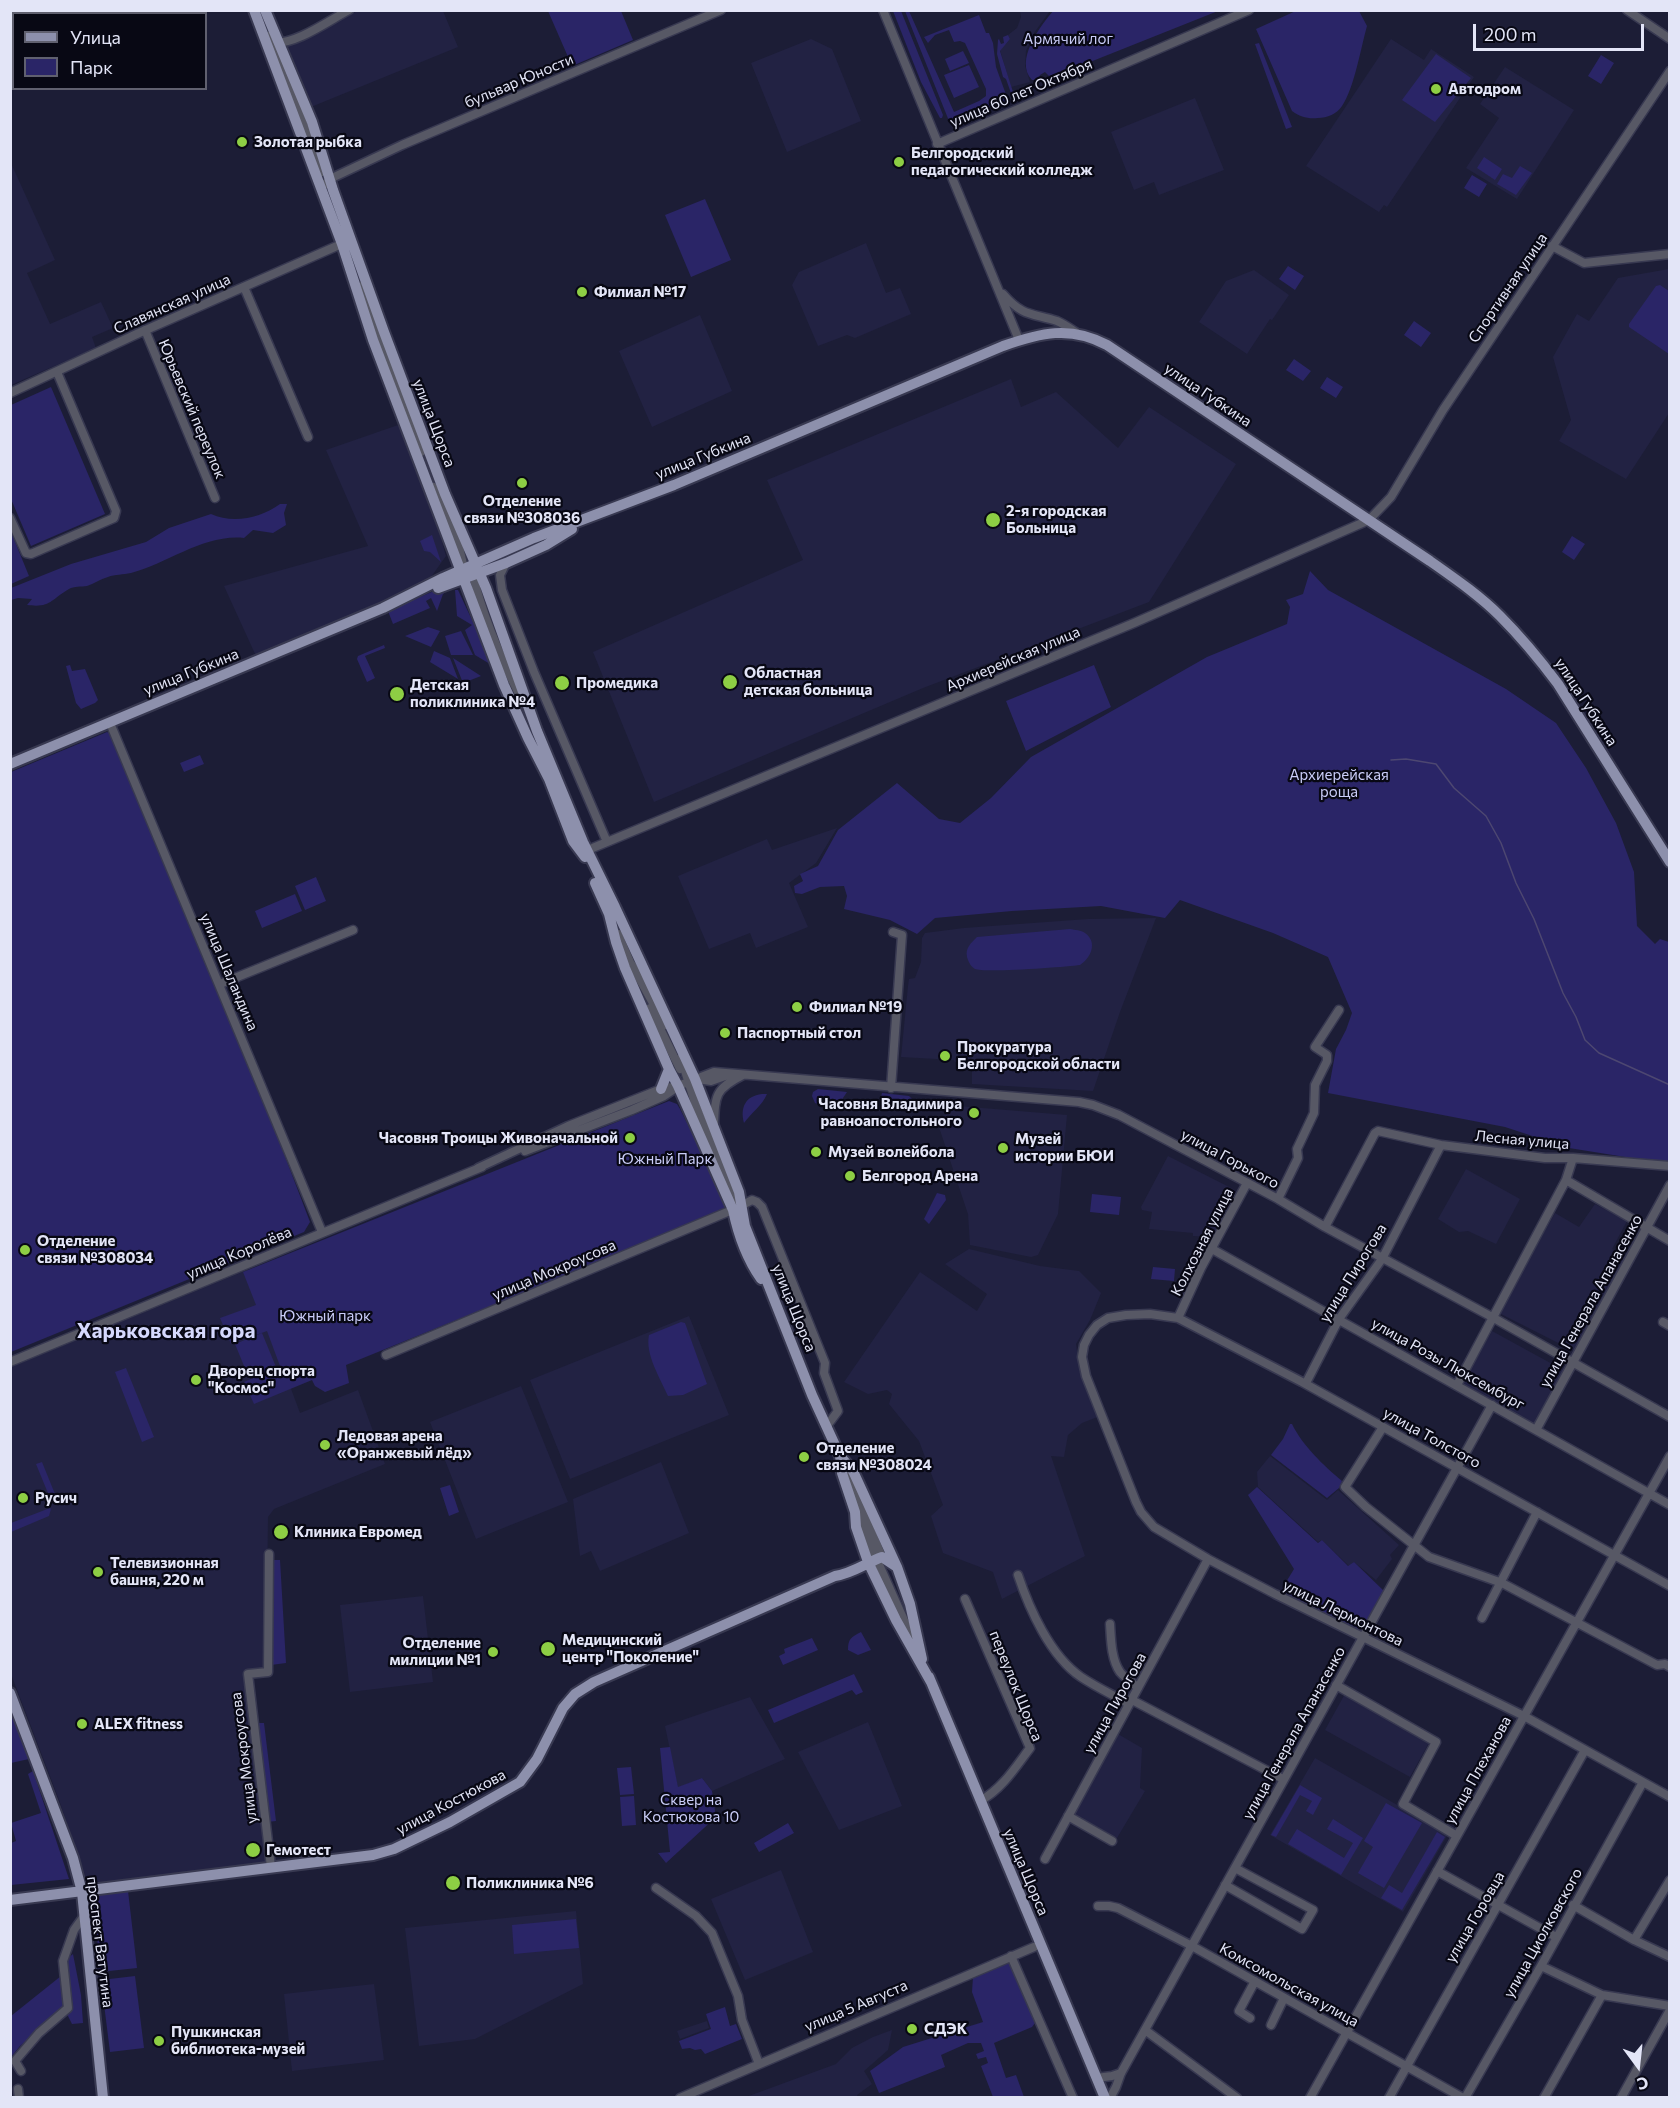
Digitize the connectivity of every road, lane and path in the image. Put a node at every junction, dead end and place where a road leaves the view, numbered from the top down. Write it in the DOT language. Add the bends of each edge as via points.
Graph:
graph roads {
  1 [pos="254,10"];
  2 [pos="260,10"];
  3 [pos="265,10"];
  4 [pos="349,10"];
  5 [pos="721,10"];
  6 [pos="883,10"];
  7 [pos="1249,10"];
  8 [pos="1627,10"];
  9 [pos="1670,39"];
  10 [pos="276,43"];
  11 [pos="1670,71"];
  12 [pos="937,144"];
  13 [pos="323,180"];
  14 [pos="348,244"];
  15 [pos="1552,246"];
  16 [pos="1670,254"];
  17 [pos="244,287"];
  18 [pos="997,287"];
  19 [pos="145,330"];
  20 [pos="1077,333"];
  21 [pos="1019,340"];
  22 [pos="57,372"];
  23 [pos="10,393"];
  24 [pos="308,437"];
  25 [pos="215,498"];
  26 [pos="592,517"];
  27 [pos="10,518"];
  28 [pos="1369,520"];
  29 [pos="448,537"];
  30 [pos="468,546"];
  31 [pos="496,554"];
  32 [pos="506,564"];
  33 [pos="495,568"];
  34 [pos="470,572"];
  35 [pos="443,578"];
  36 [pos="489,597"];
  37 [pos="383,608"];
  38 [pos="477,614"];
  39 [pos="512,681"];
  40 [pos="110,723"];
  41 [pos="537,731"];
  42 [pos="10,764"];
  43 [pos="549,779"];
  44 [pos="607,842"];
  45 [pos="587,852"];
  46 [pos="1670,862"];
  47 [pos="609,914"];
  48 [pos="353,930"];
  49 [pos="893,932"];
  50 [pos="220,984"];
  51 [pos="1339,1010"];
  52 [pos="669,1069"];
  53 [pos="744,1075"];
  54 [pos="686,1082"];
  55 [pos="891,1088"];
  56 [pos="661,1089"];
  57 [pos="694,1122"];
  58 [pos="714,1129"];
  59 [pos="1441,1145"];
  60 [pos="1573,1158"];
  61 [pos="1670,1166"];
  62 [pos="478,1168"];
  63 [pos="723,1171"];
  64 [pos="1566,1180"];
  65 [pos="1247,1184"];
  66 [pos="1670,1185"];
  67 [pos="1278,1199"];
  68 [pos="738,1208"];
  69 [pos="1325,1227"];
  70 [pos="1646,1228"];
  71 [pos="322,1232"];
  72 [pos="1670,1241"];
  73 [pos="1212,1249"];
  74 [pos="1382,1258"];
  75 [pos="773,1297"];
  76 [pos="1492,1317"];
  77 [pos="1178,1318"];
  78 [pos="1339,1319"];
  79 [pos="386,1355"];
  80 [pos="10,1362"];
  81 [pos="1573,1363"];
  82 [pos="1086,1376"];
  83 [pos="1306,1383"];
  84 [pos="1456,1385"];
  85 [pos="1492,1405"];
  86 [pos="1670,1417"];
  87 [pos="826,1427"];
  88 [pos="1383,1427"];
  89 [pos="1536,1430"];
  90 [pos="840,1456"];
  91 [pos="1670,1456"];
  92 [pos="1457,1468"];
  93 [pos="1649,1493"];
  94 [pos="1670,1505"];
  95 [pos="1537,1512"];
  96 [pos="1414,1545"];
  97 [pos="269,1554"];
  98 [pos="1614,1555"];
  99 [pos="876,1559"];
  100 [pos="1208,1559"];
  101 [pos="897,1567"];
  102 [pos="1018,1575"];
  103 [pos="1502,1583"];
  104 [pos="1670,1586"];
  105 [pos="965,1599"];
  106 [pos="1482,1618"];
  107 [pos="1576,1623"];
  108 [pos="1110,1624"];
  109 [pos="1362,1637"];
  110 [pos="921,1657"];
  111 [pos="1670,1667"];
  112 [pos="931,1682"];
  113 [pos="1336,1685"];
  114 [pos="1138,1688"];
  115 [pos="10,1693"];
  116 [pos="1131,1702"];
  117 [pos="1524,1716"];
  118 [pos="1585,1750"];
  119 [pos="1283,1779"];
  120 [pos="1643,1782"];
  121 [pos="1670,1797"];
  122 [pos="980,1801"];
  123 [pos="1068,1816"];
  124 [pos="988,1821"];
  125 [pos="1457,1836"];
  126 [pos="1112,1841"];
  127 [pos="1045,1859"];
  128 [pos="271,1867"];
  129 [pos="1235,1868"];
  130 [pos="1437,1871"];
  131 [pos="1670,1880"];
  132 [pos="1225,1885"];
  133 [pos="656,1888"];
  134 [pos="82,1892"];
  135 [pos="10,1900"];
  136 [pos="1498,1905"];
  137 [pos="1574,1905"];
  138 [pos="1098,1906"];
  139 [pos="84,1916"];
  140 [pos="1556,1937"];
  141 [pos="1634,1940"];
  142 [pos="1037,1943"];
  143 [pos="1192,1946"];
  144 [pos="1015,1955"];
  145 [pos="1670,1958"];
  146 [pos="1541,1966"];
  147 [pos="1255,1982"];
  148 [pos="1602,1995"];
  149 [pos="1284,1998"];
  150 [pos="1670,2008"];
  151 [pos="1250,2018"];
  152 [pos="1271,2025"];
  153 [pos="1145,2030"];
  154 [pos="1347,2033"];
  155 [pos="13,2064"];
  156 [pos="759,2064"];
  157 [pos="1406,2065"];
  158 [pos="21,2071"];
  159 [pos="1120,2073"];
  160 [pos="1096,2078"];
  161 [pos="103,2097"];
  162 [pos="680,2097"];
  163 [pos="1073,2097"];
  164 [pos="1107,2097"];
  165 [pos="1237,2097"];
  166 [pos="1310,2097"];
  167 [pos="1389,2097"];
  168 [pos="1464,2097"];
  169 [pos="1544,2097"];
  170 [pos="1621,2097"];
  1 -- 10 [label="main road, улица Щорса"];
  2 -- 10 [label="street, улица Щорса"];
  3 -- 10 [label="main road, улица Щорса"];
  4 -- 10 [label="street"];
  5 -- 13 [label="street, бульвар Юности"];
  6 -- 12 [label="street"];
  7 -- 12 [label="street, улица 60 лет Октября"];
  8 -- 9 [label="street"];
  10 -- 13 [label="main road, улица Щорса"];
  10 -- 13 [label="main road, улица Щорса" via="312,122"];
  11 -- 15 [label="street, Спортивная улица"];
  12 -- 18 [label="street"];
  13 -- 14 [label="main road, улица Щорса"];
  13 -- 14 [label="main road, улица Щорса" via="347,229"];
  14 -- 17 [label="street, Славянская улица"];
  14 -- 29 [label="main road, улица Щорса" via="373,340"];
  14 -- 30 [label="main road, улица Щорса"];
  14 -- 34 [label="street, улица Щорса" via="410,418 461,536"];
  15 -- 16 [label="street" via="1584,263"];
  15 -- 28 [label="street, Спортивная улица" via="1443,410 1391,497"];
  17 -- 19 [label="street, Славянская улица"];
  17 -- 24 [label="street"];
  18 -- 20 [label="street" via="1020,310 1059,322"];
  18 -- 21 [label="street"];
  19 -- 22 [label="street, Славянская улица"];
  19 -- 25 [label="street, Юрьевский переулок"];
  20 -- 21 [label="main road, улица Губкина"];
  20 -- 28 [label="main road, улица Губкина" via="1107,345"];
  21 -- 26 [label="main road, улица Губкина"];
  22 -- 23 [label="street, Славянская улица"];
  22 -- 27 [label="street" via="116,511 114,518 31,554 26,553"];
  26 -- 31 [label="main road, улица Губкина"];
  26 -- 32 [label="main road, улица Губкина"];
  28 -- 44 [label="street, Архиерейская улица" via="1134,623"];
  28 -- 46 [label="main road, улица Губкина" via="1473,592 1533,651 1572,704"];
  29 -- 34 [label="main road, улица Щорса"];
  29 -- 35 [label="main road" via="450,562"];
  30 -- 31 [label="main road" via="479,554"];
  30 -- 34 [label="main road, улица Щорса"];
  31 -- 34 [label="main road, улица Губкина"];
  32 -- 33 [label="main road, улица Губкина"];
  32 -- 44 [label="street" via="500,575 502,590"];
  33 -- 34 [label="main road, улица Губкина"];
  33 -- 36 [label="main road" via="488,585"];
  34 -- 35 [label="main road, улица Губкина"];
  34 -- 36 [label="main road, улица Щорса"];
  34 -- 37 [label="main road, улица Губкина" via="400,605"];
  34 -- 38 [label="main road, улица Щорса" via="469,593"];
  34 -- 39 [label="street, улица Щорса"];
  35 -- 37 [label="main road, улица Губкина"];
  36 -- 41 [label="main road, улица Щорса"];
  37 -- 40 [label="main road, улица Губкина"];
  38 -- 39 [label="street, улица Щорса"];
  38 -- 43 [label="main road, улица Щорса" via="520,722"];
  39 -- 41 [label="street"];
  39 -- 43 [label="street, улица Щорса"];
  40 -- 42 [label="main road, улица Губкина"];
  40 -- 50 [label="street, улица Шаландина"];
  41 -- 45 [label="main road, улица Щорса"];
  43 -- 45 [label="main road, улица Щорса" via="572,840"];
  44 -- 45 [label="street, Архиерейская улица"];
  45 -- 47 [label="main road, улица Щорса"];
  45 -- 54 [label="main road"];
  47 -- 52 [label="main road" via="624,965"];
  47 -- 54 [label="street, улица Щорса" via="632,966 677,1048"];
  48 -- 50 [label="street"];
  49 -- 55 [label="street" via="902,935"];
  50 -- 71 [label="street, улица Шаландина"];
  51 -- 67 [label="street" via="1315,1047 1327,1055 1327,1062 1315,1085 1314,1113 1297,1149 1298,1158"];
  52 -- 54 [label="main road"];
  52 -- 56 [label="main road"];
  53 -- 54 [label="street, улица Горького" via="714,1072"];
  53 -- 55 [label="street, улица Горького"];
  53 -- 58 [label="street" via="727,1083 718,1093"];
  54 -- 56 [label="street, улица Королёва"];
  54 -- 57 [label="main road"];
  54 -- 58 [label="main road"];
  54 -- 62 [label="street, улица Королёва" via="632,1110"];
  54 -- 63 [label="street, улица Щорса"];
  55 -- 65 [label="street, улица Горького" via="1093,1105"];
  56 -- 62 [label="street, улица Королёва" via="534,1140"];
  57 -- 63 [label="street, улица Щорса"];
  57 -- 68 [label="main road"];
  58 -- 68 [label="main road" via="739,1192"];
  59 -- 60 [label="street, Лесная улица"];
  59 -- 69 [label="street, Лесная улица" via="1383,1131 1375,1134"];
  59 -- 74 [label="street, улица Пирогова"];
  60 -- 61 [label="street, Лесная улица"];
  60 -- 64 [label="street"];
  62 -- 71 [label="street, улица Королёва"];
  63 -- 68 [label="street, улица Щорса"];
  64 -- 70 [label="street"];
  64 -- 76 [label="street"];
  65 -- 67 [label="street, улица Горького"];
  65 -- 73 [label="street, Колхозная улица"];
  66 -- 70 [label="street, улица Генерала Апанасенко"];
  67 -- 69 [label="street, улица Горького"];
  68 -- 75 [label="main road, улица Щорса"];
  68 -- 75 [label="main road" via="738,1230 753,1268"];
  68 -- 79 [label="street, улица Мокроусова"];
  68 -- 87 [label="street" via="752,1200 762,1208 825,1364 824,1373 838,1411"];
  69 -- 74 [label="street, улица Горького"];
  70 -- 72 [label="street"];
  70 -- 81 [label="street, улица Генерала Апанасенко"];
  71 -- 80 [label="street, улица Королёва"];
  73 -- 77 [label="street, Колхозная улица"];
  73 -- 78 [label="street, улица Розы Люксембург"];
  74 -- 76 [label="street, улица Горького"];
  74 -- 78 [label="street, улица Пирогова"];
  75 -- 87 [label="main road, улица Щорса"];
  76 -- 81 [label="street, улица Горького"];
  76 -- 84 [label="street"];
  77 -- 82 [label="street, Колхозная улица" via="1150,1314 1108,1318 1097,1325 1084,1346"];
  77 -- 83 [label="street, улица Толстого"];
  78 -- 83 [label="street, улица Пирогова"];
  78 -- 84 [label="street, улица Розы Люксембург"];
  81 -- 86 [label="street, улица Горького"];
  81 -- 89 [label="street, улица Генерала Апанасенко"];
  82 -- 100 [label="street, улица Лермонтова" via="1141,1512 1154,1527"];
  83 -- 88 [label="street, улица Толстого"];
  84 -- 85 [label="street, улица Розы Люксембург"];
  85 -- 89 [label="street, улица Розы Люксембург"];
  85 -- 92 [label="street, улица Генерала Апанасенко"];
  87 -- 90 [label="main road, улица Щорса"];
  88 -- 92 [label="street, улица Толстого"];
  88 -- 96 [label="street" via="1345,1486"];
  89 -- 93 [label="street, улица Розы Люксембург"];
  90 -- 99 [label="street, улица Щорса"];
  90 -- 99 [label="main road, улица Щорса" via="856,1527"];
  90 -- 101 [label="main road, улица Щорса" via="853,1471"];
  91 -- 93 [label="street, улица Плеханова"];
  92 -- 95 [label="street, улица Толстого"];
  92 -- 96 [label="street, улица Генерала Апанасенко"];
  93 -- 94 [label="street, улица Розы Люксембург"];
  93 -- 98 [label="street, улица Плеханова"];
  95 -- 98 [label="street, улица Толстого"];
  95 -- 103 [label="street"];
  96 -- 103 [label="street" via="1429,1557"];
  96 -- 109 [label="street, улица Генерала Апанасенко"];
  97 -- 128 [label="street, улица Мокроусова" via="268,1671 248,1674"];
  98 -- 104 [label="street, улица Толстого"];
  98 -- 107 [label="street, улица Плеханова"];
  99 -- 101 [label="main road"];
  99 -- 110 [label="street, улица Щорса"];
  99 -- 112 [label="main road, улица Щорса" via="891,1611"];
  99 -- 128 [label="main road, улица Костюкова" via="575,1694 520,1782 450,1822 373,1855"];
  100 -- 109 [label="street, улица Лермонтова"];
  100 -- 114 [label="street, улица Пирогова"];
  101 -- 110 [label="main road, улица Щорса" via="910,1604"];
  102 -- 116 [label="street" via="1030,1606 1064,1661 1080,1676"];
  103 -- 106 [label="street"];
  103 -- 107 [label="street"];
  105 -- 122 [label="street, переулок Щорса" via="1029,1748 1002,1785"];
  107 -- 111 [label="street" via="1657,1665"];
  107 -- 117 [label="street, улица Плеханова"];
  108 -- 114 [label="street" via="1115,1661 1120,1672"];
  109 -- 113 [label="street, улица Генерала Апанасенко"];
  109 -- 117 [label="street, улица Лермонтова"];
  110 -- 112 [label="main road, улица Щорса"];
  112 -- 122 [label="main road, улица Щорса"];
  113 -- 119 [label="street, улица Генерала Апанасенко"];
  113 -- 125 [label="street" via="1436,1742 1402,1804"];
  114 -- 116 [label="street, улица Пирогова"];
  115 -- 134 [label="main road, проспект Ватутина"];
  116 -- 119 [label="street"];
  116 -- 123 [label="street, улица Пирогова"];
  117 -- 118 [label="street, улица Лермонтова"];
  117 -- 125 [label="street, улица Плеханова"];
  118 -- 120 [label="street, улица Лермонтова"];
  118 -- 136 [label="street, улица Горовца"];
  119 -- 129 [label="street, улица Генерала Апанасенко"];
  120 -- 121 [label="street, улица Лермонтова"];
  120 -- 137 [label="street, улица Циолковского"];
  122 -- 124 [label="main road, улица Щорса"];
  123 -- 126 [label="street"];
  123 -- 127 [label="street, улица Пирогова"];
  124 -- 142 [label="main road, улица Щорса"];
  124 -- 142 [label="main road" via="1011,1859 1038,1926"];
  125 -- 130 [label="street, улица Плеханова"];
  128 -- 134 [label="main road, улица Костюкова"];
  129 -- 132 [label="street, улица Генерала Апанасенко"];
  129 -- 132 [label="street" via="1313,1910 1302,1929"];
  130 -- 136 [label="street"];
  130 -- 154 [label="street, улица Плеханова"];
  131 -- 141 [label="street"];
  132 -- 143 [label="street, улица Генерала Апанасенко"];
  133 -- 156 [label="street" via="696,1916 712,1933 738,1996 742,2020"];
  134 -- 135 [label="main road, улица Костюкова"];
  134 -- 139 [label="main road, проспект Ватутина"];
  136 -- 140 [label="street"];
  136 -- 157 [label="street, улица Горовца"];
  137 -- 140 [label="street, улица Циолковского"];
  137 -- 141 [label="street"];
  138 -- 143 [label="street, Комсомольская улица" via="1118,1908"];
  139 -- 155 [label="street" via="74,1930 63,1961 68,2008 39,2033"];
  139 -- 161 [label="main road, проспект Ватутина"];
  140 -- 146 [label="street, улица Циолковского"];
  141 -- 145 [label="street"];
  142 -- 144 [label="street, улица 5 Августа"];
  142 -- 160 [label="main road, улица Щорса"];
  143 -- 147 [label="street, Комсомольская улица"];
  143 -- 153 [label="street, улица Генерала Апанасенко"];
  144 -- 156 [label="street, улица 5 Августа"];
  144 -- 163 [label="street"];
  146 -- 148 [label="street"];
  146 -- 168 [label="street, улица Циолковского"];
  147 -- 149 [label="street, Комсомольская улица"];
  147 -- 151 [label="street" via="1239,2011"];
  148 -- 150 [label="street"];
  148 -- 169 [label="street"];
  149 -- 152 [label="street"];
  149 -- 154 [label="street, Комсомольская улица"];
  150 -- 170 [label="street"];
  153 -- 159 [label="street, улица Генерала Апанасенко"];
  153 -- 165 [label="street"];
  154 -- 157 [label="street, Комсомольская улица"];
  154 -- 166 [label="street, улица Плеханова"];
  155 -- 158 [label="street"];
  156 -- 162 [label="street, улица 5 Августа"];
  157 -- 167 [label="street, улица Горовца"];
  157 -- 168 [label="street, Комсомольская улица"];
  159 -- 160 [label="street"];
  159 -- 164 [label="street, улица Генерала Апанасенко" via="1116,2087"];
  160 -- 164 [label="main road, улица Щорса"];
}
